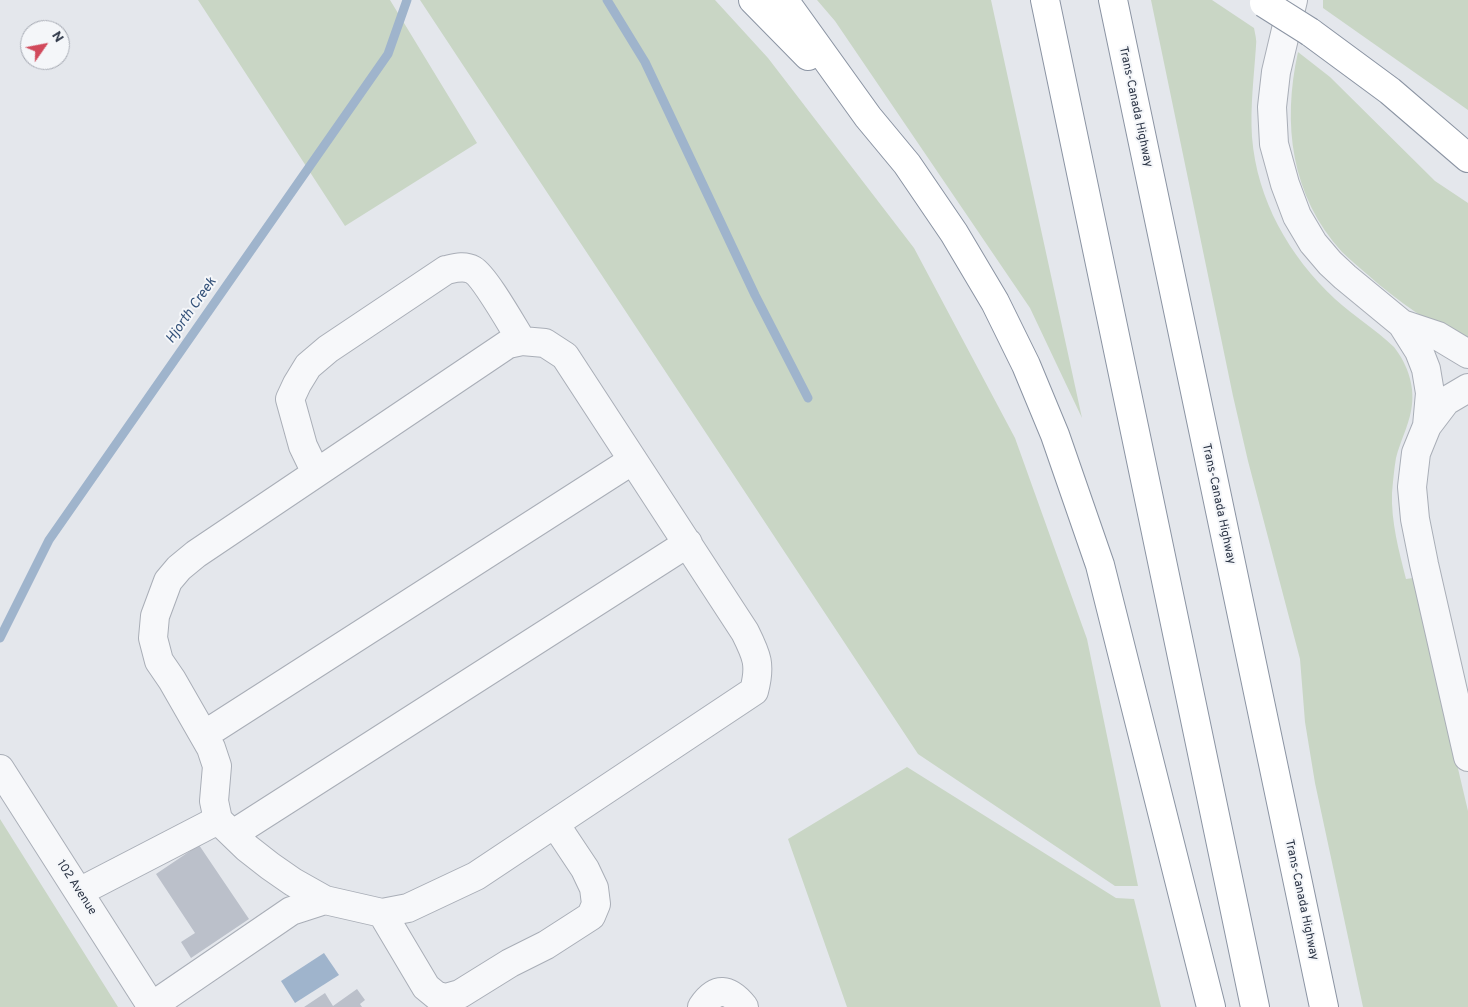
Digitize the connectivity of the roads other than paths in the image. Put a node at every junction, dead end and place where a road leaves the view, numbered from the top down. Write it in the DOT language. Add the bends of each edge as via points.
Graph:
graph roads {
  1 [pos="753,0"];
  2 [pos="784,0"];
  3 [pos="1045,0"];
  4 [pos="1113,0"];
  5 [pos="1293,0"];
  6 [pos="1262,1"];
  7 [pos="868,117"];
  8 [pos="1468,158"];
  9 [pos="1402,324"];
  10 [pos="522,341"];
  11 [pos="1468,354"];
  12 [pos="1468,388"];
  13 [pos="1427,426"];
  14 [pos="633,460"];
  15 [pos="316,473"];
  16 [pos="688,543"];
  17 [pos="204,735"];
  18 [pos="1468,757"];
  19 [pos="0,770"];
  20 [pos="555,824"];
  21 [pos="226,827"];
  22 [pos="78,892"];
  23 [pos="324,900"];
  24 [pos="382,913"];
  25 [pos="450,1003"];
  26 [pos="152,1007"];
  27 [pos="702,1007"];
  28 [pos="744,1007"];
  29 [pos="1211,1007"];
  30 [pos="1255,1007"];
  31 [pos="1324,1007"];
  1 -- 7 [label="highway"];
  2 -- 7 [label="highway"];
  3 -- 30 [label="highway"];
  4 -- 31 [label="highway, Trans-Canada Highway"];
  5 -- 9 [label="street" via="1276,72 1272,107 1274,144 1285,184 1313,243 1345,278"];
  6 -- 8 [label="highway, bridge" via="1390,91"];
  7 -- 29 [label="highway" via="907,164 995,302 1055,435 1100,566"];
  9 -- 11 [label="street" via="1438,336"];
  9 -- 13 [label="street" via="1426,369 1430,393"];
  10 -- 14 [label="street" via="545,343 565,356"];
  10 -- 15 [label="street" via="508,344"];
  10 -- 15 [label="street" via="473,270 459,266 446,270 328,349 308,366 296,384 290,399 303,446"];
  12 -- 13 [label="street" via="1446,401"];
  13 -- 18 [label="street" via="1416,453 1412,488 1415,519"];
  14 -- 16 [label="street"];
  14 -- 17 [label="street"];
  15 -- 17 [label="street" via="196,554 168,581 155,616 153,638 159,661"];
  16 -- 20 [label="street" via="754,649 758,666 754,691"];
  16 -- 21 [label="street"];
  17 -- 21 [label="street" via="217,766 214,801"];
  19 -- 22 [label="street, 102 Avenue"];
  20 -- 24 [label="street" via="476,876 408,908"];
  20 -- 25 [label="street" via="594,888 596,904 591,916 510,963"];
  21 -- 22 [label="street"];
  21 -- 23 [label="street" via="247,848"];
  22 -- 26 [label="street, 102 Avenue"];
  23 -- 24 [label="street"];
  23 -- 26 [label="street" via="291,911"];
  24 -- 25 [label="street" via="426,988"];
  27 -- 28 [label="street" via="717,992 726,991 736,996"];
}
